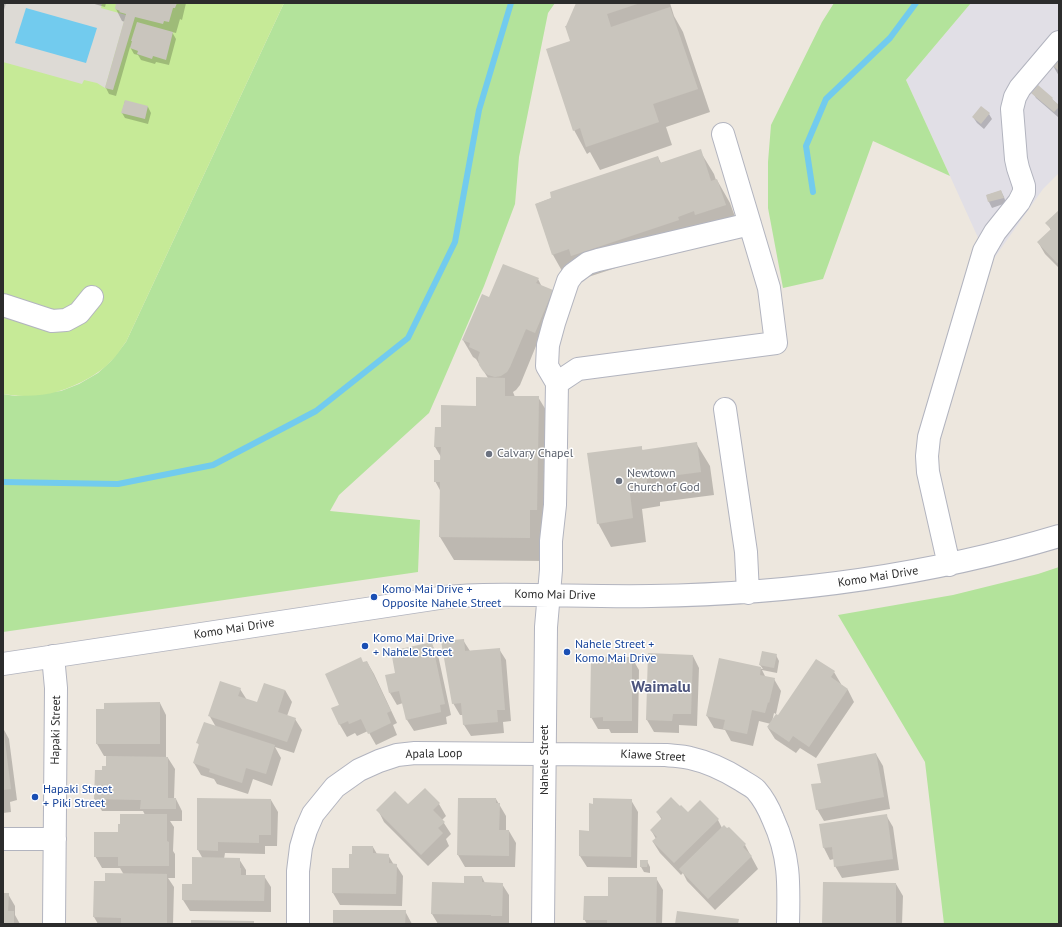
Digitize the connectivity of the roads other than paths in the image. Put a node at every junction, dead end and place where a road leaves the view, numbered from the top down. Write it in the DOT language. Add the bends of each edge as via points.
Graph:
graph roads {
  1 [pos="1059,42"];
  2 [pos="723,134"];
  3 [pos="750,224"];
  4 [pos="92,297"];
  5 [pos="3,305"];
  6 [pos="557,384"];
  7 [pos="725,409"];
  8 [pos="1059,536"];
  9 [pos="949,565"];
  10 [pos="748,593"];
  11 [pos="549,595"];
  12 [pos="53,656"];
  13 [pos="3,664"];
  14 [pos="545,754"];
  15 [pos="3,839"];
  16 [pos="55,839"];
  17 [pos="54,924"];
  18 [pos="298,924"];
  19 [pos="543,924"];
  20 [pos="788,924"];
  1 -- 9 [label="street" via="1015,97 1012,109 1016,159 1024,192 984,251 929,436 928,472"];
  2 -- 3 [label="street"];
  3 -- 6 [label="street" via="598,260 573,274 568,281 548,345 548,366"];
  3 -- 6 [label="street" via="770,288 776,343 578,369"];
  4 -- 5 [label="street" via="80,313 66,320 52,321"];
  6 -- 11 [label="street, Nahele Street" via="555,505"];
  7 -- 10 [label="street" via="746,552"];
  8 -- 9 [label="street, Komo Mai Drive"];
  9 -- 10 [label="street, Komo Mai Drive" via="849,582"];
  10 -- 11 [label="street, Komo Mai Drive" via="651,596"];
  11 -- 12 [label="street, Komo Mai Drive" via="482,594 446,597"];
  11 -- 14 [label="street, Nahele Street" via="546,628"];
  12 -- 13 [label="street, Komo Mai Drive"];
  12 -- 16 [label="street, Hapaki Street" via="56,688"];
  14 -- 18 [label="street, Apala Loop" via="415,753 396,755 359,770 335,787 313,814 306,830 298,871"];
  14 -- 19 [label="street, Nahele Street"];
  14 -- 20 [label="street, Kiawe Street" via="666,754 691,758 730,773 755,789 770,810 784,848 789,883"];
  15 -- 16 [label="street"];
  16 -- 17 [label="street, Hapaki Street"];
}
